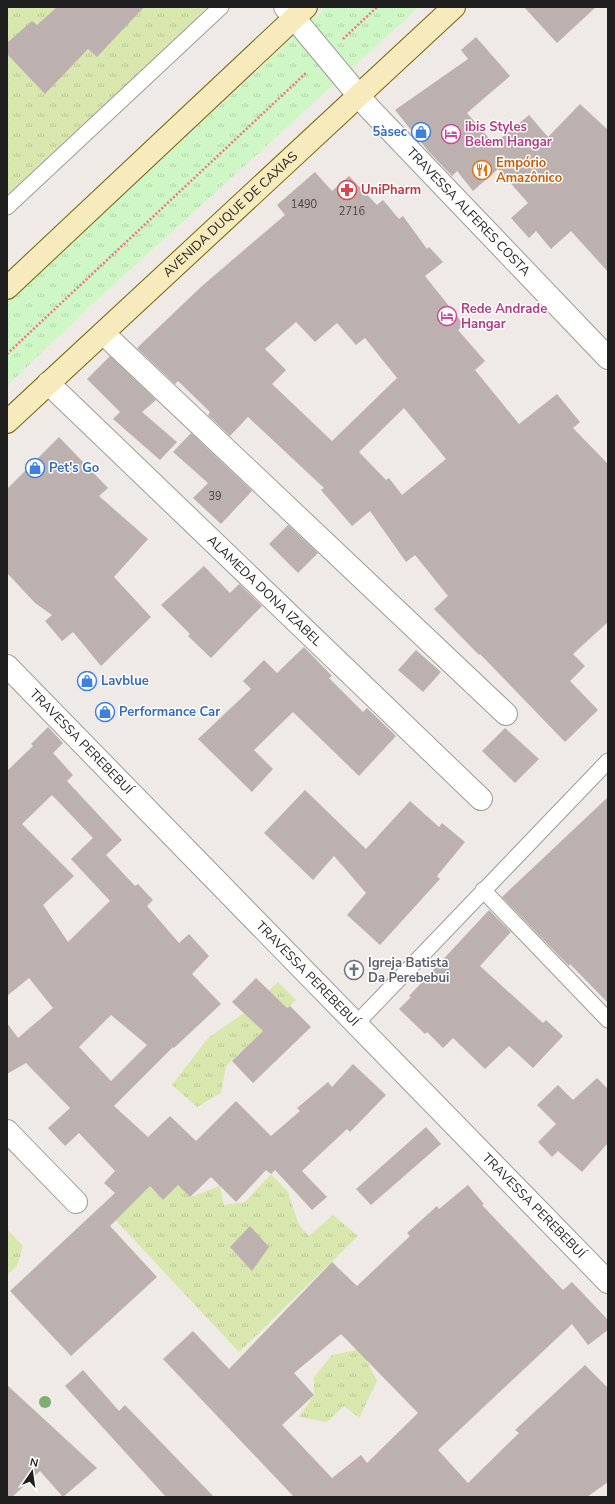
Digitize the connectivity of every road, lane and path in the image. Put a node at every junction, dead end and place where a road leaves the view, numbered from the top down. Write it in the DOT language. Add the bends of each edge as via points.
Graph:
graph roads {
  1 [pos="221,7"];
  2 [pos="377,7"];
  3 [pos="454,7"];
  4 [pos="295,11"];
  5 [pos="325,56"];
  6 [pos="360,96"];
  7 [pos="7,207"];
  8 [pos="7,288"];
  9 [pos="103,333"];
  10 [pos="7,354"];
  11 [pos="608,358"];
  12 [pos="48,383"];
  13 [pos="7,422"];
  14 [pos="7,666"];
  15 [pos="506,714"];
  16 [pos="608,761"];
  17 [pos="481,799"];
  18 [pos="483,890"];
  19 [pos="608,1020"];
  20 [pos="355,1024"];
  21 [pos="7,1131"];
  22 [pos="76,1202"];
  23 [pos="608,1282"];
  1 -- 7 [label="lane"];
  2 -- 5 [label="path"];
  3 -- 6 [label="main road, AVENIDA DUQUE DE CAXIAS"];
  4 -- 5 [label="street, TRAVESSA ALFERES COSTA"];
  4 -- 8 [label="main road"];
  5 -- 6 [label="street, TRAVESSA ALFERES COSTA"];
  5 -- 10 [label="path"];
  6 -- 9 [label="main road, AVENIDA DUQUE DE CAXIAS"];
  6 -- 11 [label="street, TRAVESSA ALFERES COSTA"];
  9 -- 12 [label="main road, AVENIDA DUQUE DE CAXIAS"];
  9 -- 15 [label="street"];
  12 -- 13 [label="main road, AVENIDA DUQUE DE CAXIAS"];
  12 -- 17 [label="street, ALAMEDA DONA IZABEL"];
  14 -- 20 [label="street, TRAVESSA PEREBEBUÍ"];
  16 -- 18 [label="lane"];
  18 -- 19 [label="lane"];
  18 -- 20 [label="lane"];
  20 -- 23 [label="street, TRAVESSA PEREBEBUÍ"];
  21 -- 22 [label="street"];
}
